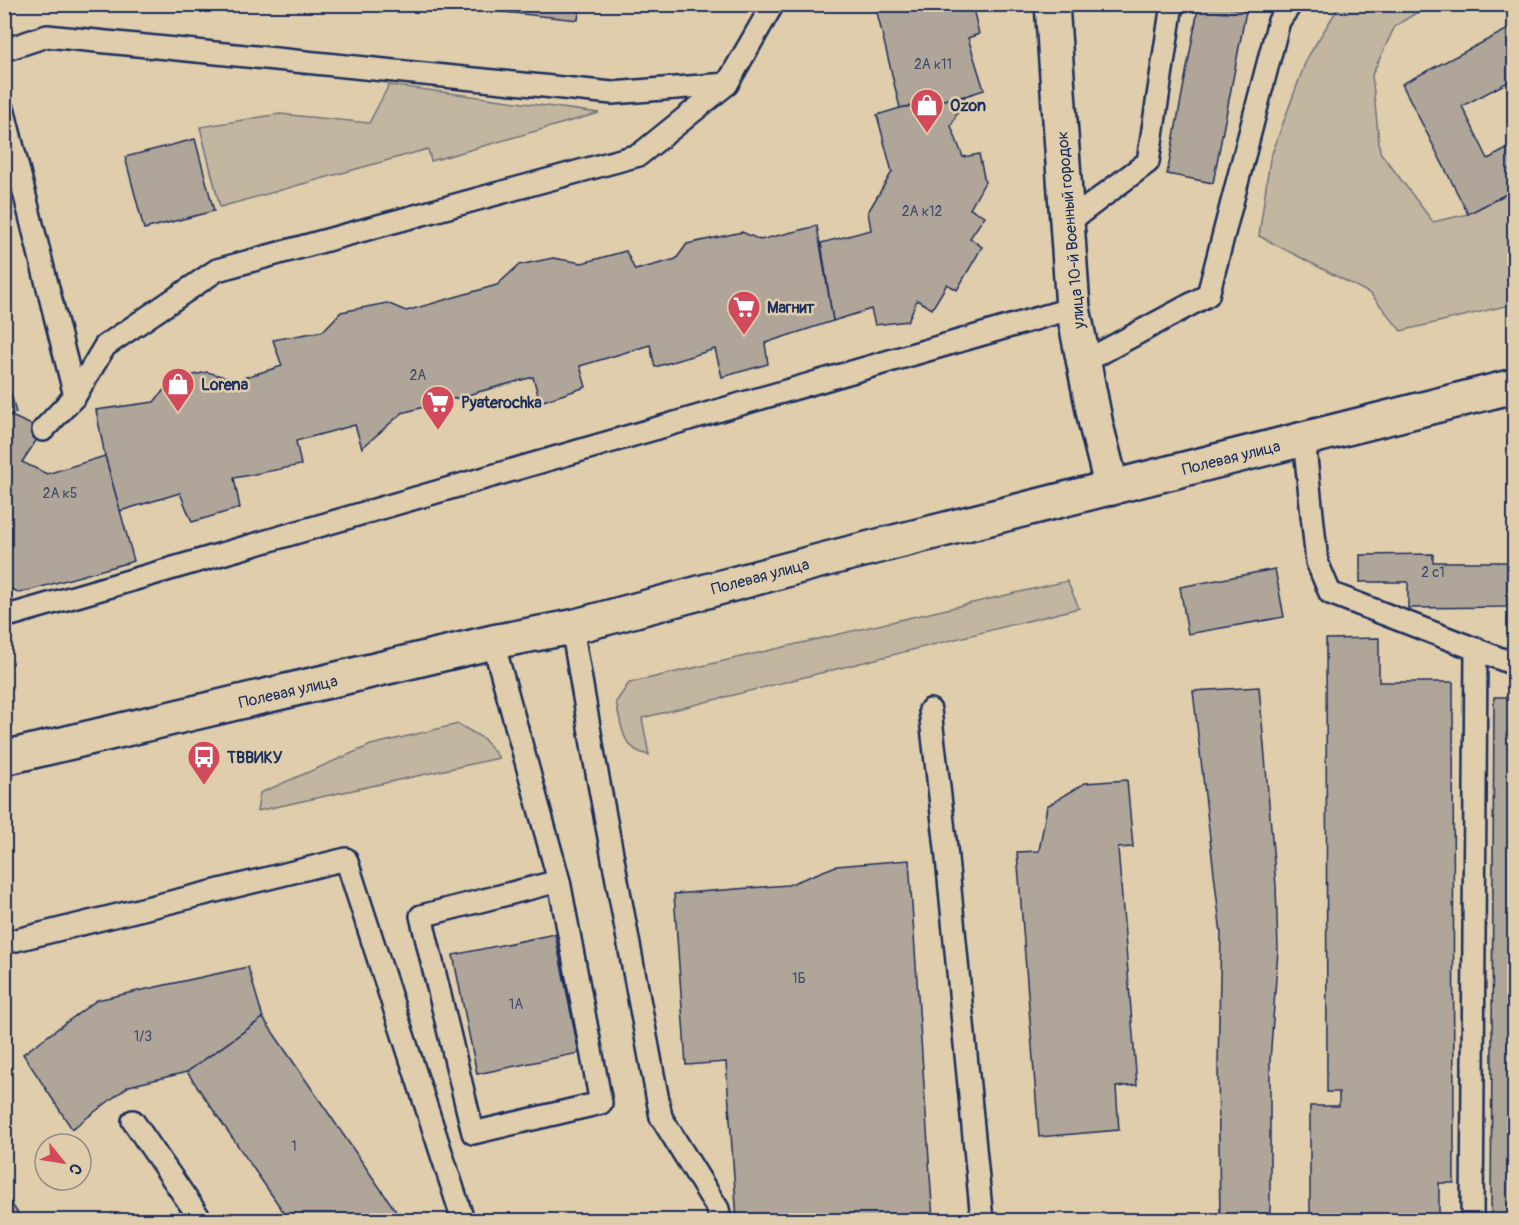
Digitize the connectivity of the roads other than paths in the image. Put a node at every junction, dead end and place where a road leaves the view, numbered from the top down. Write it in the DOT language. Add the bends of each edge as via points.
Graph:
graph roads {
  1 [pos="773,4"];
  2 [pos="1052,4"];
  3 [pos="1172,4"];
  4 [pos="1280,10"];
  5 [pos="4,50"];
  6 [pos="727,84"];
  7 [pos="4,112"];
  8 [pos="1067,223"];
  9 [pos="1073,308"];
  10 [pos="1084,362"];
  11 [pos="1515,386"];
  12 [pos="75,396"];
  13 [pos="43,430"];
  14 [pos="1304,439"];
  15 [pos="1112,488"];
  16 [pos="4,617"];
  17 [pos="572,627"];
  18 [pos="493,642"];
  19 [pos="1476,649"];
  20 [pos="1515,664"];
  21 [pos="930,710"];
  22 [pos="4,758"];
  23 [pos="559,881"];
  24 [pos="4,943"];
  25 [pos="133,1121"];
  26 [pos="201,1221"];
  27 [pos="463,1221"];
  28 [pos="720,1221"];
  29 [pos="981,1221"];
  30 [pos="1472,1221"];
  1 -- 6 [label="lane"];
  2 -- 8 [label="street, улица 10-й Военный городок"];
  3 -- 8 [label="lane" via="1148,162"];
  4 -- 10 [label="lane" via="1208,295"];
  5 -- 6 [label="lane" via="47,36 612,93"];
  6 -- 12 [label="lane" via="639,155 217,270 105,346"];
  7 -- 12 [label="lane"];
  8 -- 9 [label="street, улица 10-й Военный городок"];
  9 -- 10 [label="street, улица 10-й Военный городок"];
  9 -- 16 [label="lane"];
  10 -- 15 [label="street, улица 10-й Военный городок"];
  11 -- 14 [label="street, Полевая улица"];
  12 -- 13 [label="lane"];
  14 -- 15 [label="street, Полевая улица"];
  14 -- 19 [label="lane" via="1317,562 1330,593"];
  15 -- 17 [label="street, Полевая улица"];
  17 -- 18 [label="street, Полевая улица"];
  17 -- 28 [label="lane" via="661,1117 718,1209"];
  18 -- 22 [label="street, Полевая улица"];
  18 -- 23 [label="lane"];
  19 -- 20 [label="lane"];
  19 -- 30 [label="lane"];
  21 -- 29 [label="lane"];
  23 -- 23 [label="lane" via="601,1103 473,1133 421,916"];
  24 -- 27 [label="lane" via="346,859"];
  25 -- 26 [label="lane"];
}
